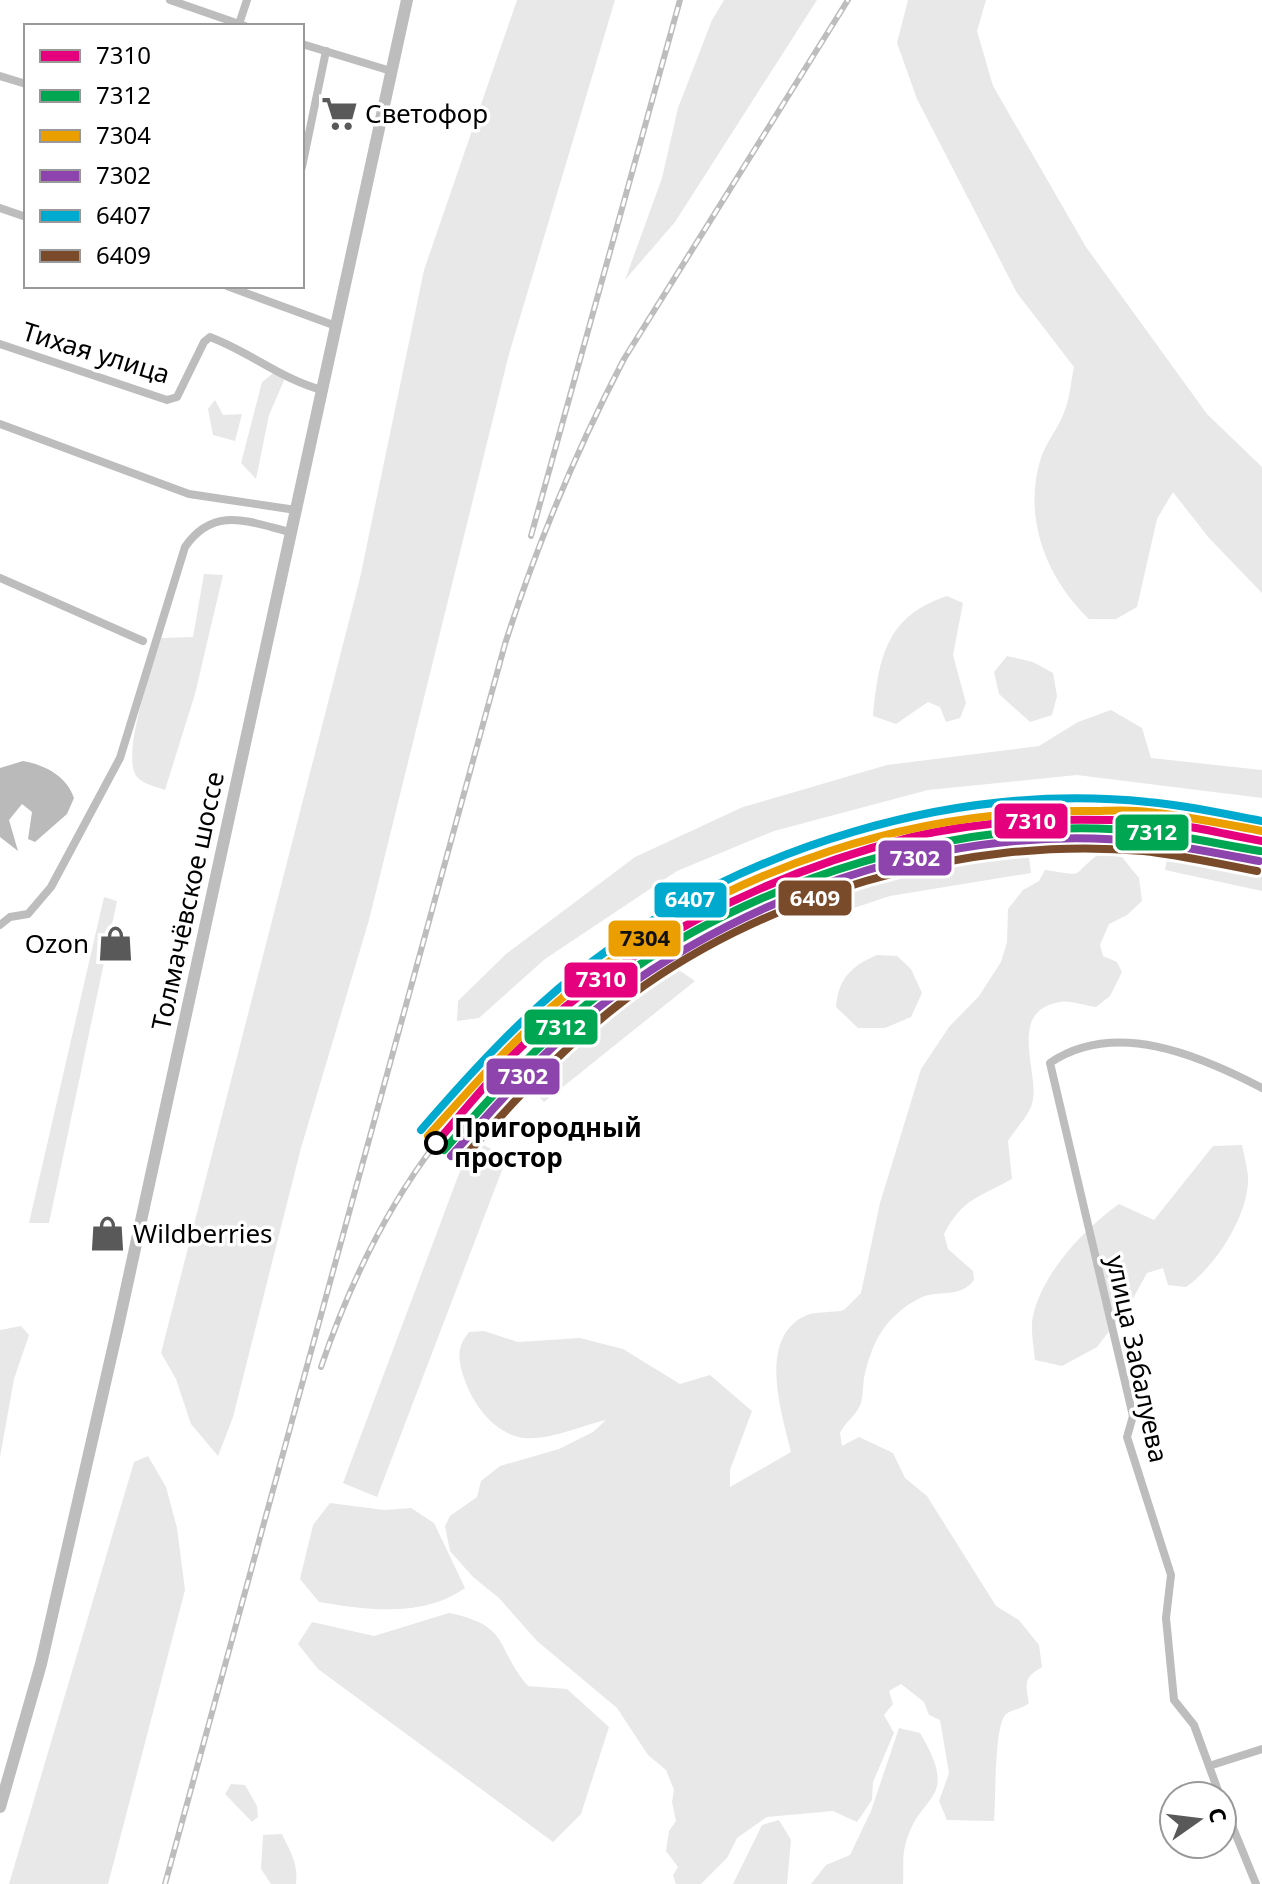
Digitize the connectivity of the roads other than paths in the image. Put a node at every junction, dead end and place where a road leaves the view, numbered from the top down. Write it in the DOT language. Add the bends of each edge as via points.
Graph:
graph roads {
  1 [pos="170,0"];
  2 [pos="247,0"];
  3 [pos="407,0"];
  4 [pos="239,24"];
  5 [pos="242,24"];
  6 [pos="304,45"];
  7 [pos="326,51"];
  8 [pos="391,71"];
  9 [pos="0,76"];
  10 [pos="24,83"];
  11 [pos="304,157"];
  12 [pos="0,208"];
  13 [pos="24,216"];
  14 [pos="232,288"];
  15 [pos="336,326"];
  16 [pos="0,344"];
  17 [pos="322,390"];
  18 [pos="0,424"];
  19 [pos="296,510"];
  20 [pos="290,532"];
  21 [pos="0,578"];
  22 [pos="143,641"];
  23 [pos="0,909"];
  24 [pos="10,917"];
  25 [pos="0,925"];
  26 [pos="1262,1088"];
  27 [pos="1262,1749"];
  28 [pos="1209,1766"];
  29 [pos="1214,1780"];
  30 [pos="0,1807"];
  31 [pos="1238,1840"];
  32 [pos="1256,1884"];
  1 -- 4 [label="street"];
  2 -- 5 [label="street"];
  3 -- 8 [label="main road, Толмачёвское шоссе"];
  6 -- 7 [label="street"];
  7 -- 8 [label="street"];
  7 -- 11 [label="street"];
  8 -- 15 [label="main road, Толмачёвское шоссе"];
  9 -- 10 [label="street"];
  12 -- 13 [label="street"];
  14 -- 15 [label="street"];
  15 -- 17 [label="main road, Толмачёвское шоссе"];
  16 -- 17 [label="street, Тихая улица" via="167,400 177,397 210,337 264,367"];
  17 -- 19 [label="main road, Толмачёвское шоссе"];
  18 -- 19 [label="street" via="189,494"];
  19 -- 20 [label="main road, Толмачёвское шоссе"];
  20 -- 24 [label="street" via="236,519 215,521 196,532 185,547 120,758 51,887 28,914"];
  20 -- 30 [label="main road, Толмачёвское шоссе" via="59,1588"];
  21 -- 22 [label="street"];
  23 -- 24 [label="street"];
  24 -- 25 [label="street"];
  26 -- 28 [label="street, улица Забалуева" via="1172,1050 1133,1043 1097,1042 1067,1051 1050,1063 1133,1416 1127,1437 1171,1575 1166,1618 1174,1700 1194,1725"];
  27 -- 28 [label="street"];
  28 -- 29 [label="street, улица Забалуева"];
  31 -- 32 [label="street, улица Забалуева"];
}
